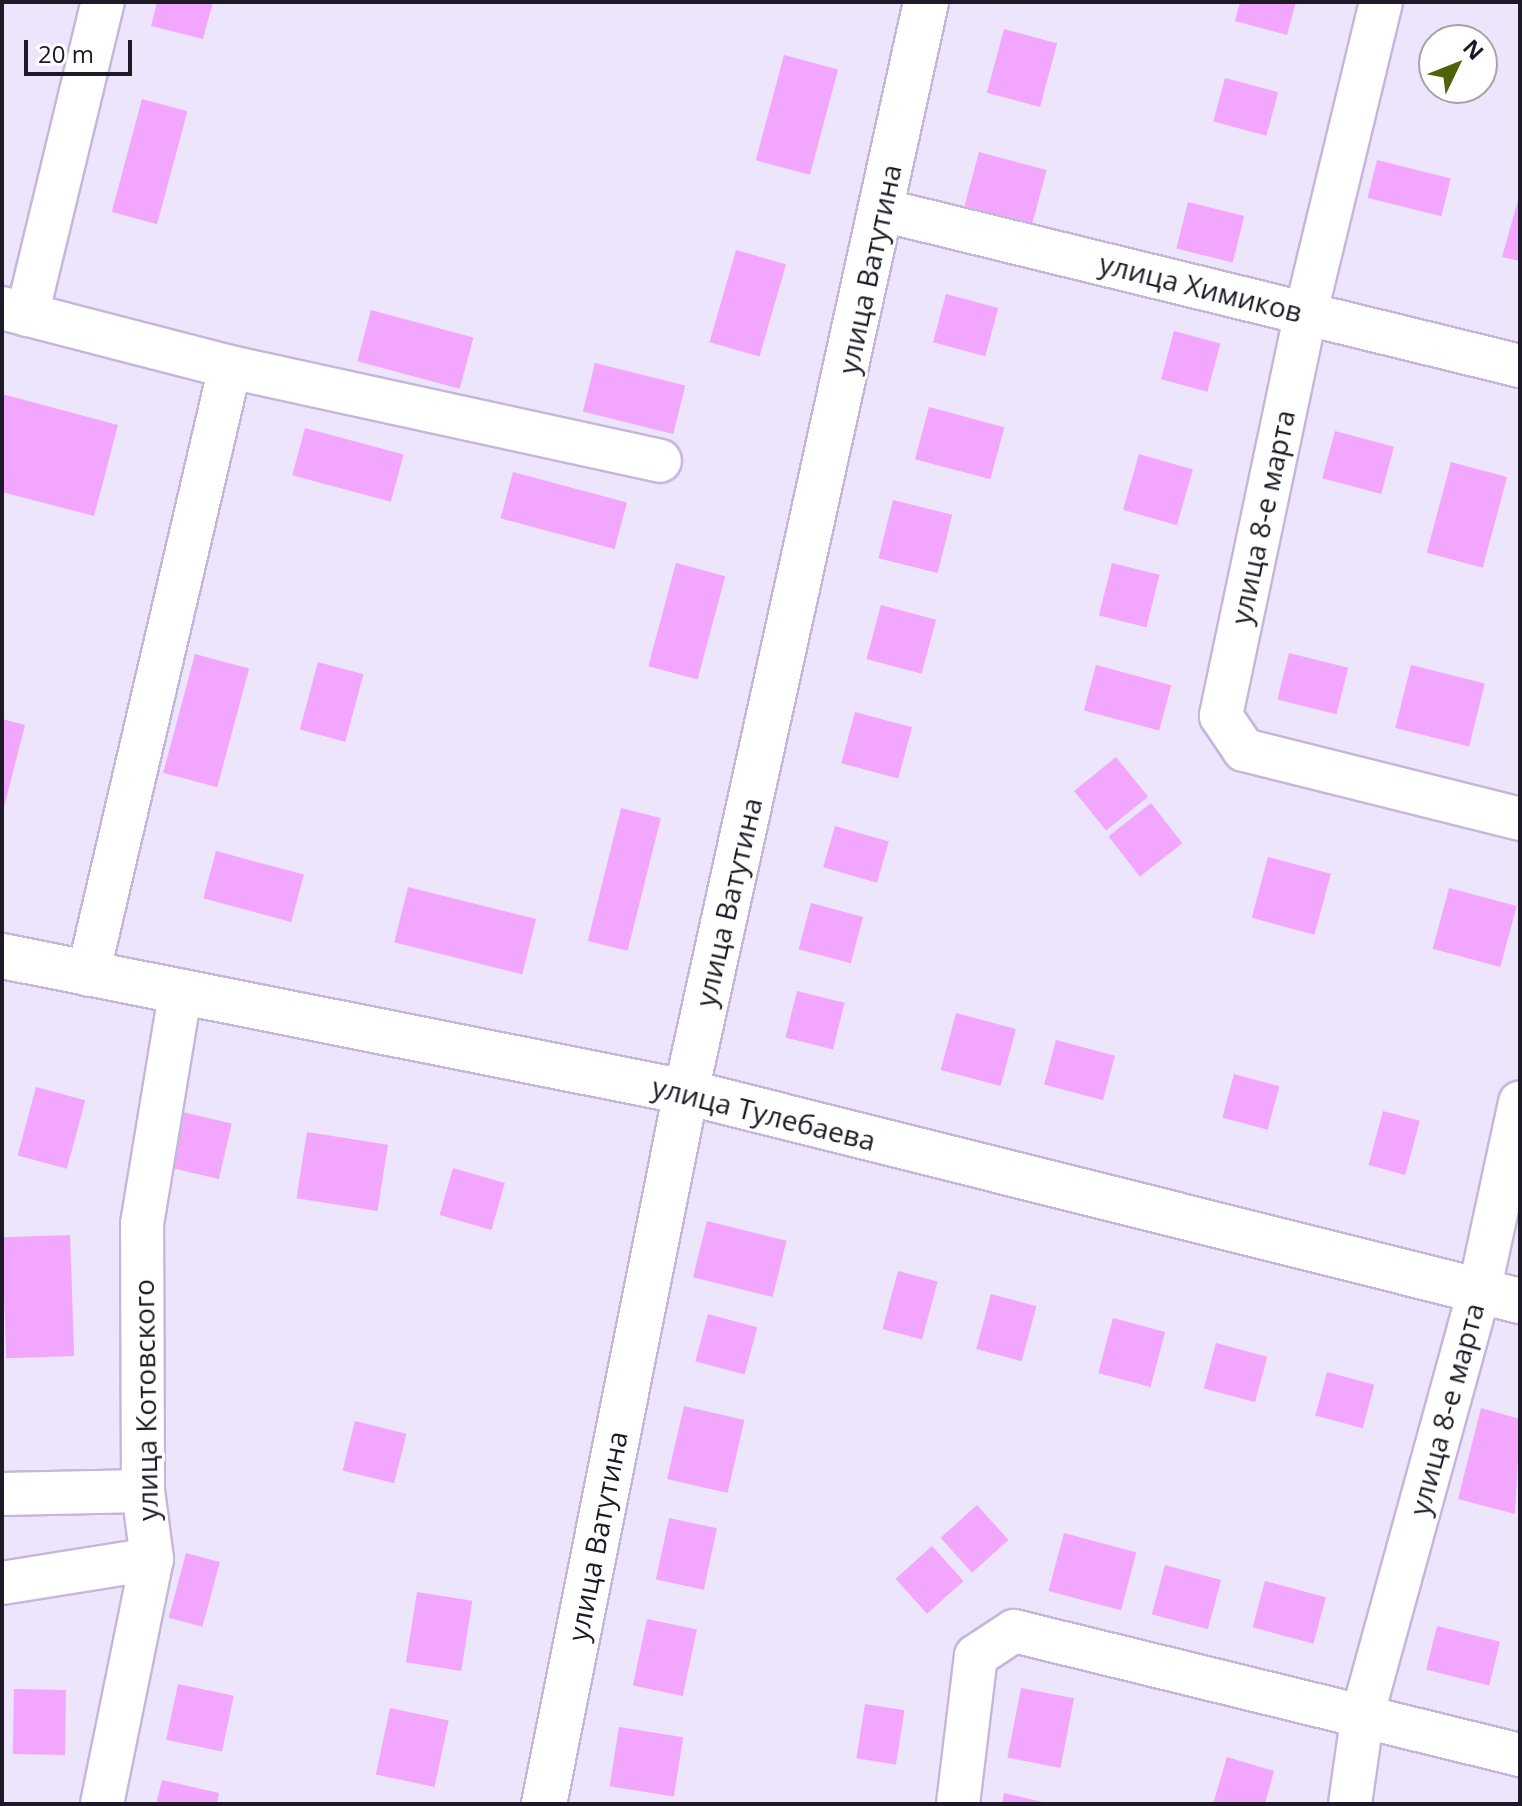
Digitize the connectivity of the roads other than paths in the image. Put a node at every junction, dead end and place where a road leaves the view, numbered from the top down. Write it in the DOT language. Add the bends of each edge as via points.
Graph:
graph roads {
  1 [pos="103,2"];
  2 [pos="926,2"];
  3 [pos="1381,2"];
  4 [pos="882,210"];
  5 [pos="14,312"];
  6 [pos="1306,312"];
  7 [pos="1520,366"];
  8 [pos="230,367"];
  9 [pos="660,461"];
  10 [pos="1520,819"];
  11 [pos="2,956"];
  12 [pos="88,975"];
  13 [pos="180,995"];
  14 [pos="686,1092"];
  15 [pos="1520,1102"];
  16 [pos="1499,1297"];
  17 [pos="143,1491"];
  18 [pos="2,1494"];
  19 [pos="152,1559"];
  20 [pos="2,1583"];
  21 [pos="1363,1713"];
  22 [pos="1520,1755"];
  23 [pos="102,1804"];
  24 [pos="544,1804"];
  25 [pos="958,1804"];
  26 [pos="1350,1804"];
  1 -- 5 [label="street"];
  2 -- 4 [label="street, улица Ватутина"];
  3 -- 6 [label="street, улица 8-е марта"];
  4 -- 6 [label="street, улица Химиков"];
  4 -- 14 [label="street, улица Ватутина"];
  5 -- 8 [label="street"];
  6 -- 7 [label="street, улица Химиков"];
  6 -- 10 [label="street, улица 8-е марта" via="1221,716 1244,750"];
  8 -- 9 [label="street"];
  8 -- 12 [label="street"];
  11 -- 12 [label="street, улица Тулебаева"];
  12 -- 13 [label="street, улица Тулебаева"];
  13 -- 14 [label="street, улица Тулебаева"];
  13 -- 17 [label="street, улица Котовского" via="142,1224"];
  14 -- 16 [label="street, улица Тулебаева"];
  14 -- 24 [label="street, улица Ватутина"];
  15 -- 16 [label="street, улица 8-е марта"];
  16 -- 21 [label="street, улица 8-е марта"];
  17 -- 18 [label="street"];
  17 -- 19 [label="street, улица Котовского"];
  19 -- 20 [label="street"];
  19 -- 23 [label="street, улица Котовского"];
  21 -- 22 [label="street"];
  21 -- 25 [label="street" via="1014,1631 976,1656"];
  21 -- 26 [label="street, улица 8-е марта"];
}
